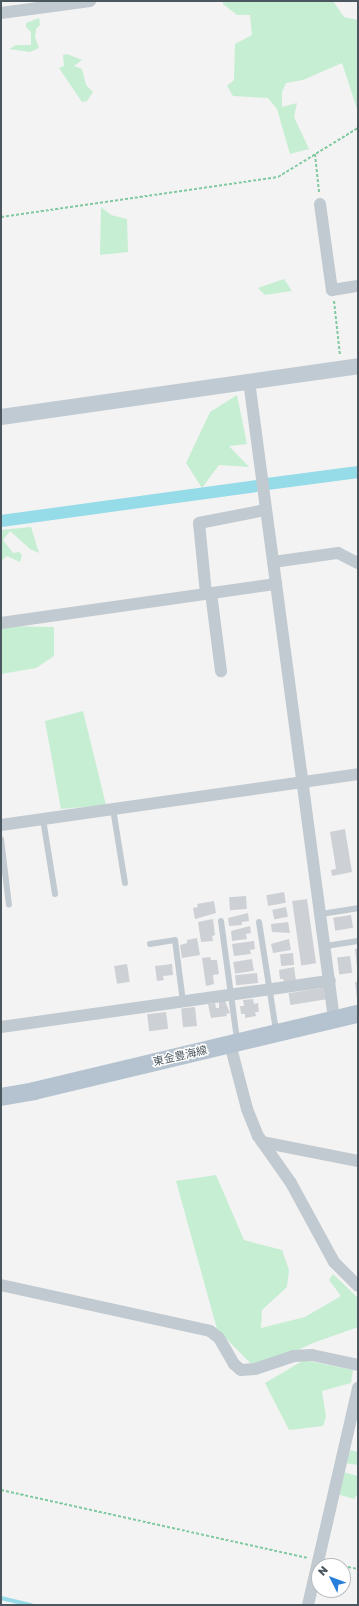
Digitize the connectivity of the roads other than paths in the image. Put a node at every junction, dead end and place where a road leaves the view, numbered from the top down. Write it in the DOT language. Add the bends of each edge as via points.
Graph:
graph roads {
  1 [pos="90,1"];
  2 [pos="1,13"];
  3 [pos="320,204"];
  4 [pos="358,286"];
  5 [pos="358,366"];
  6 [pos="249,381"];
  7 [pos="1,417"];
  8 [pos="265,510"];
  9 [pos="273,562"];
  10 [pos="358,563"];
  11 [pos="276,584"];
  12 [pos="208,594"];
  13 [pos="1,623"];
  14 [pos="221,671"];
  15 [pos="358,774"];
  16 [pos="303,782"];
  17 [pos="113,809"];
  18 [pos="44,819"];
  19 [pos="1,825"];
  20 [pos="1,839"];
  21 [pos="125,883"];
  22 [pos="55,894"];
  23 [pos="9,905"];
  24 [pos="358,908"];
  25 [pos="321,914"];
  26 [pos="221,921"];
  27 [pos="259,922"];
  28 [pos="358,941"];
  29 [pos="150,944"];
  30 [pos="326,946"];
  31 [pos="330,981"];
  32 [pos="270,990"];
  33 [pos="231,995"];
  34 [pos="183,1002"];
  35 [pos="358,1014"];
  36 [pos="334,1019"];
  37 [pos="1,1027"];
  38 [pos="276,1033"];
  39 [pos="234,1043"];
  40 [pos="1,1097"];
  41 [pos="262,1142"];
  42 [pos="358,1161"];
  43 [pos="1,1285"];
  44 [pos="358,1286"];
  45 [pos="358,1365"];
  46 [pos="358,1388"];
  47 [pos="308,1605"];
  1 -- 2 [label="street"];
  3 -- 4 [label="street" via="332,290"];
  5 -- 6 [label="street"];
  6 -- 7 [label="street"];
  6 -- 8 [label="street"];
  8 -- 9 [label="street"];
  8 -- 12 [label="street" via="199,523"];
  9 -- 10 [label="street" via="338,553"];
  9 -- 11 [label="street"];
  11 -- 12 [label="street"];
  11 -- 16 [label="street"];
  12 -- 13 [label="street"];
  12 -- 14 [label="street"];
  15 -- 16 [label="street"];
  16 -- 17 [label="street"];
  16 -- 25 [label="street"];
  17 -- 18 [label="street"];
  17 -- 21 [label="lane"];
  18 -- 19 [label="street"];
  18 -- 22 [label="lane"];
  20 -- 23 [label="lane"];
  24 -- 25 [label="lane"];
  25 -- 30 [label="street"];
  26 -- 33 [label="lane"];
  27 -- 32 [label="lane"];
  28 -- 30 [label="lane"];
  29 -- 34 [label="lane" via="175,940"];
  30 -- 31 [label="street"];
  31 -- 32 [label="street"];
  31 -- 36 [label="street"];
  32 -- 33 [label="street"];
  32 -- 38 [label="lane"];
  33 -- 34 [label="street"];
  33 -- 39 [label="lane"];
  34 -- 37 [label="street"];
  35 -- 36 [label="main road, 東金豊海線"];
  36 -- 38 [label="main road, 東金豊海線"];
  38 -- 39 [label="main road, 東金豊海線"];
  39 -- 40 [label="main road, 東金豊海線"];
  39 -- 41 [label="street" via="247,1109"];
  41 -- 42 [label="street"];
  41 -- 44 [label="street" via="291,1183 334,1262"];
  43 -- 45 [label="street" via="210,1332 219,1338 234,1364 241,1370 255,1369 294,1356 312,1354"];
  46 -- 47 [label="street"];
}
